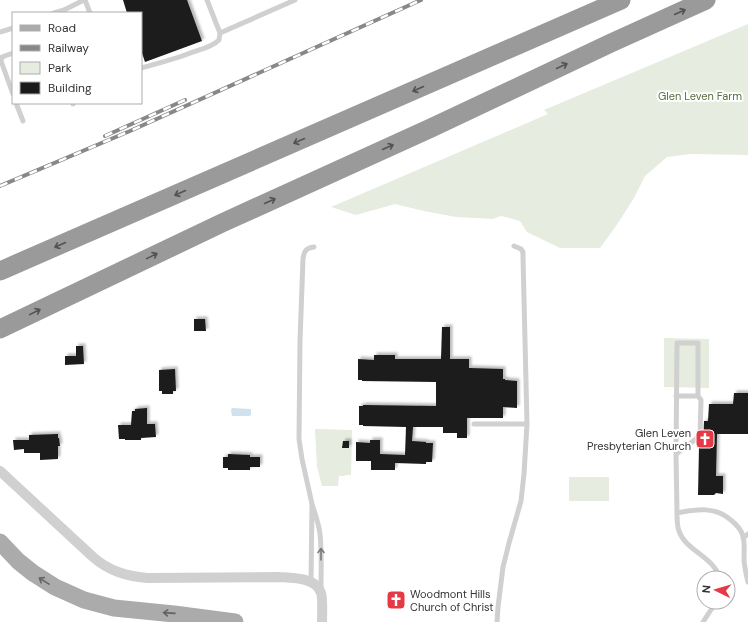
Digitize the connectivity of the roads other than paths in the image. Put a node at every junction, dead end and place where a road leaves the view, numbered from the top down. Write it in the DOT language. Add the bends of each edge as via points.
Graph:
graph roads {
  1 [pos="85,0"];
  2 [pos="207,0"];
  3 [pos="295,0"];
  4 [pos="597,0"];
  5 [pos="621,0"];
  6 [pos="706,0"];
  7 [pos="57,12"];
  8 [pos="90,12"];
  9 [pos="12,28"];
  10 [pos="0,32"];
  11 [pos="220,34"];
  12 [pos="12,53"];
  13 [pos="142,68"];
  14 [pos="454,73"];
  15 [pos="12,91"];
  16 [pos="16,104"];
  17 [pos="23,121"];
  18 [pos="514,246"];
  19 [pos="314,247"];
  20 [pos="0,271"];
  21 [pos="0,329"];
  22 [pos="676,396"];
  23 [pos="698,396"];
  24 [pos="474,424"];
  25 [pos="526,424"];
  26 [pos="676,454"];
  27 [pos="0,472"];
  28 [pos="312,504"];
  29 [pos="677,513"];
  30 [pos="748,534"];
  31 [pos="743,538"];
  32 [pos="0,542"];
  33 [pos="716,570"];
  34 [pos="312,582"];
  35 [pos="748,582"];
  36 [pos="321,593"];
  37 [pos="711,610"];
  38 [pos="235,622"];
  39 [pos="322,622"];
  40 [pos="497,622"];
  41 [pos="703,622"];
  1 -- 7 [label="lane"];
  1 -- 8 [label="lane"];
  2 -- 11 [label="lane"];
  3 -- 11 [label="lane"];
  4 -- 14 [label="highway"];
  5 -- 14 [label="highway"];
  21 -- 6 [label="highway, one-way" via="222,222"];
  9 -- 10 [label="lane"];
  11 -- 13 [label="lane" via="219,40 211,46"];
  12 -- 15 [label="lane" via="2,57 1,62"];
  14 -- 20 [label="highway, one-way"];
  16 -- 17 [label="lane"];
  18 -- 25 [label="lane" via="521,249 523,254"];
  19 -- 28 [label="lane" via="306,250 303,259 299,413 300,448"];
  22 -- 23 [label="lane"];
  22 -- 23 [label="lane" via="677,343 698,343"];
  22 -- 26 [label="lane"];
  23 -- 26 [label="lane" via="701,401 700,436"];
  24 -- 25 [label="lane"];
  25 -- 40 [label="lane" via="522,497 503,567"];
  26 -- 29 [label="lane"];
  27 -- 34 [label="street" via="98,562 117,572 147,578 278,577"];
  28 -- 34 [label="lane"];
  36 -- 28 [label="lane, one-way" via="320,533"];
  29 -- 31 [label="lane" via="688,510 718,512 736,525"];
  29 -- 33 [label="lane" via="680,535"];
  30 -- 31 [label="lane"];
  31 -- 35 [label="lane"];
  38 -- 32 [label="main road, one-way" via="114,608 84,600 55,587 33,573"];
  34 -- 36 [label="street"];
  36 -- 39 [label="street"];
  37 -- 41 [label="lane"];
}
